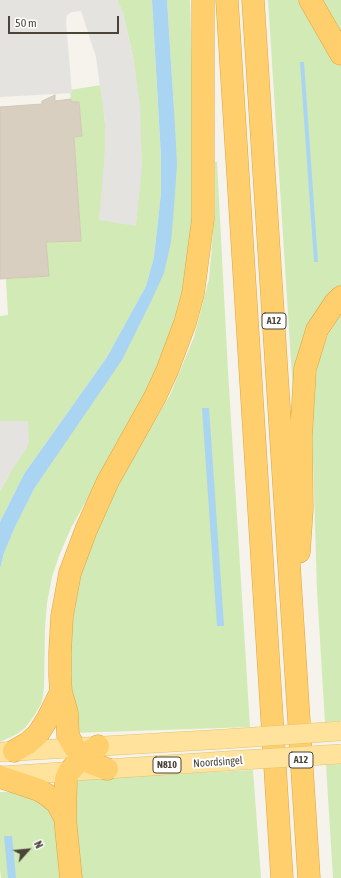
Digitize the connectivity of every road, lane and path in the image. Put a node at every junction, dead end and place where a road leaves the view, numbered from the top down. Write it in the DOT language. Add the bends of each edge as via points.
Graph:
graph roads {
  1 [pos="203,0"];
  2 [pos="227,0"];
  3 [pos="253,0"];
  4 [pos="310,0"];
  5 [pos="341,54"];
  6 [pos="341,297"];
  7 [pos="293,641"];
  8 [pos="61,692"];
  9 [pos="341,731"];
  10 [pos="7,752"];
  11 [pos="341,754"];
  12 [pos="81,756"];
  13 [pos="106,769"];
  14 [pos="0,776"];
  15 [pos="65,818"];
  16 [pos="70,878"];
  17 [pos="282,878"];
  18 [pos="309,878"];
  1 -- 8 [label="highway" via="203,219 193,294 167,371 108,481 72,567 62,616"];
  2 -- 17 [label="highway, A12"];
  3 -- 7 [label="highway, A12"];
  4 -- 5 [label="highway"];
  6 -- 7 [label="highway, A12" via="317,330 305,369 301,436 302,510"];
  7 -- 18 [label="highway, A12"];
  8 -- 10 [label="highway" via="38,734 28,743"];
  8 -- 12 [label="highway" via="67,713 68,736"];
  9 -- 12 [label="main road, Noordsingel / N810, bridge" via="225,738"];
  10 -- 12 [label="main road, Noordsingel / N810"];
  11 -- 13 [label="main road, Noordsingel / N810, bridge"];
  12 -- 13 [label="highway"];
  12 -- 14 [label="main road, Noordsingel / N810"];
  12 -- 15 [label="highway" via="66,780"];
  14 -- 15 [label="highway" via="47,794 57,803"];
  15 -- 16 [label="highway"];
}
